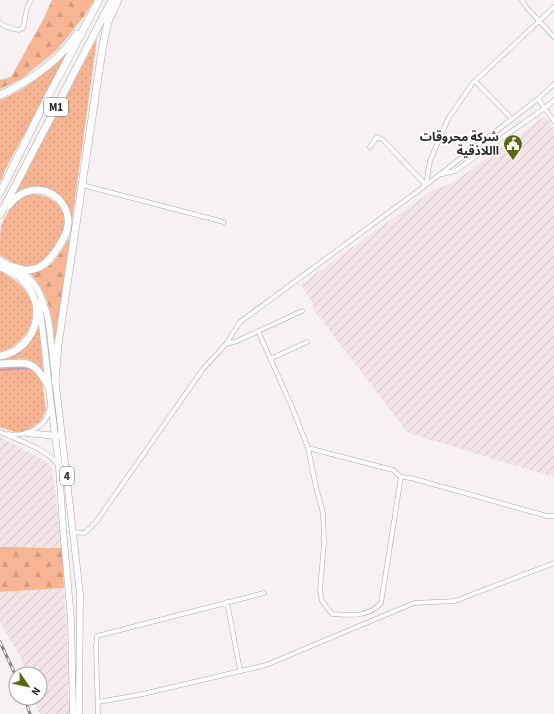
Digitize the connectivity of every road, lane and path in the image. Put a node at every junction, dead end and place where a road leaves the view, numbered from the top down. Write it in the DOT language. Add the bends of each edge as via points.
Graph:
graph roads {
  1 [pos="31,0"];
  2 [pos="112,0"];
  3 [pos="118,0"];
  4 [pos="522,0"];
  5 [pos="97,3"];
  6 [pos="554,7"];
  7 [pos="539,21"];
  8 [pos="0,23"];
  9 [pos="554,37"];
  10 [pos="475,82"];
  11 [pos="554,84"];
  12 [pos="0,95"];
  13 [pos="538,99"];
  14 [pos="554,100"];
  15 [pos="545,108"];
  16 [pos="512,119"];
  17 [pos="554,121"];
  18 [pos="370,147"];
  19 [pos="439,175"];
  20 [pos="82,185"];
  21 [pos="426,185"];
  22 [pos="0,193"];
  23 [pos="0,215"];
  24 [pos="0,218"];
  25 [pos="224,222"];
  26 [pos="0,260"];
  27 [pos="8,265"];
  28 [pos="0,267"];
  29 [pos="23,280"];
  30 [pos="302,311"];
  31 [pos="258,332"];
  32 [pos="307,342"];
  33 [pos="226,344"];
  34 [pos="0,356"];
  35 [pos="270,359"];
  36 [pos="0,364"];
  37 [pos="55,382"];
  38 [pos="49,388"];
  39 [pos="51,403"];
  40 [pos="1,433"];
  41 [pos="27,433"];
  42 [pos="55,436"];
  43 [pos="62,437"];
  44 [pos="308,448"];
  45 [pos="59,467"];
  46 [pos="401,477"];
  47 [pos="554,516"];
  48 [pos="72,532"];
  49 [pos="554,563"];
  50 [pos="264,592"];
  51 [pos="227,602"];
  52 [pos="240,670"];
  53 [pos="98,702"];
  54 [pos="73,714"];
  55 [pos="79,714"];
  56 [pos="98,714"];
  1 -- 8 [label="street" via="23,28 20,30 6,27"];
  2 -- 23 [label="highway, M1"];
  3 -- 20 [label="highway" via="108,22 103,44"];
  4 -- 7 [label="street"];
  5 -- 12 [label="highway" via="75,37 53,60 26,81"];
  5 -- 22 [label="highway, M1"];
  6 -- 7 [label="street"];
  7 -- 9 [label="street"];
  7 -- 10 [label="street"];
  10 -- 16 [label="street"];
  10 -- 21 [label="street" via="448,119 430,161"];
  11 -- 13 [label="street"];
  13 -- 15 [label="street"];
  13 -- 16 [label="street"];
  14 -- 15 [label="street"];
  15 -- 17 [label="street"];
  15 -- 19 [label="street" via="455,171"];
  16 -- 19 [label="street"];
  18 -- 21 [label="street" via="377,137 383,140"];
  19 -- 21 [label="street"];
  20 -- 25 [label="street"];
  20 -- 37 [label="highway" via="58,345"];
  21 -- 33 [label="street" via="240,322"];
  24 -- 27 [label="highway" via="18,196 27,191 38,190 56,197 63,204 68,218 68,228 64,237 46,263 28,270"];
  26 -- 27 [label="main road, 4"];
  27 -- 37 [label="main road, 4" via="32,280 43,299 49,324"];
  28 -- 29 [label="main road, 4"];
  29 -- 34 [label="highway" via="36,305 35,325 20,347"];
  29 -- 38 [label="main road, 4" via="32,290 40,308"];
  30 -- 31 [label="street"];
  31 -- 33 [label="street"];
  31 -- 35 [label="street"];
  32 -- 35 [label="street"];
  33 -- 48 [label="street" via="203,369 96,522 85,533"];
  35 -- 44 [label="street"];
  36 -- 38 [label="highway" via="31,364 43,375"];
  37 -- 43 [label="main road, 4"];
  38 -- 39 [label="main road, 4"];
  39 -- 41 [label="street" via="40,425"];
  39 -- 42 [label="main road, 4"];
  40 -- 41 [label="street"];
  40 -- 45 [label="street" via="44,452"];
  41 -- 42 [label="main road"];
  42 -- 43 [label="main road"];
  42 -- 45 [label="main road, 4"];
  43 -- 48 [label="main road, 4"];
  44 -- 46 [label="street" via="393,470"];
  44 -- 46 [label="street" via="323,513 324,543 320,590 322,601 332,614 359,615 376,609 381,603"];
  45 -- 54 [label="main road, 4" via="71,619"];
  46 -- 47 [label="street"];
  48 -- 55 [label="main road, 4" via="80,594"];
  49 -- 52 [label="street" via="455,601 414,603 266,665"];
  50 -- 51 [label="street"];
  51 -- 52 [label="street"];
  51 -- 53 [label="street" via="97,636"];
  52 -- 53 [label="street" via="143,694"];
  53 -- 56 [label="street"];
}
